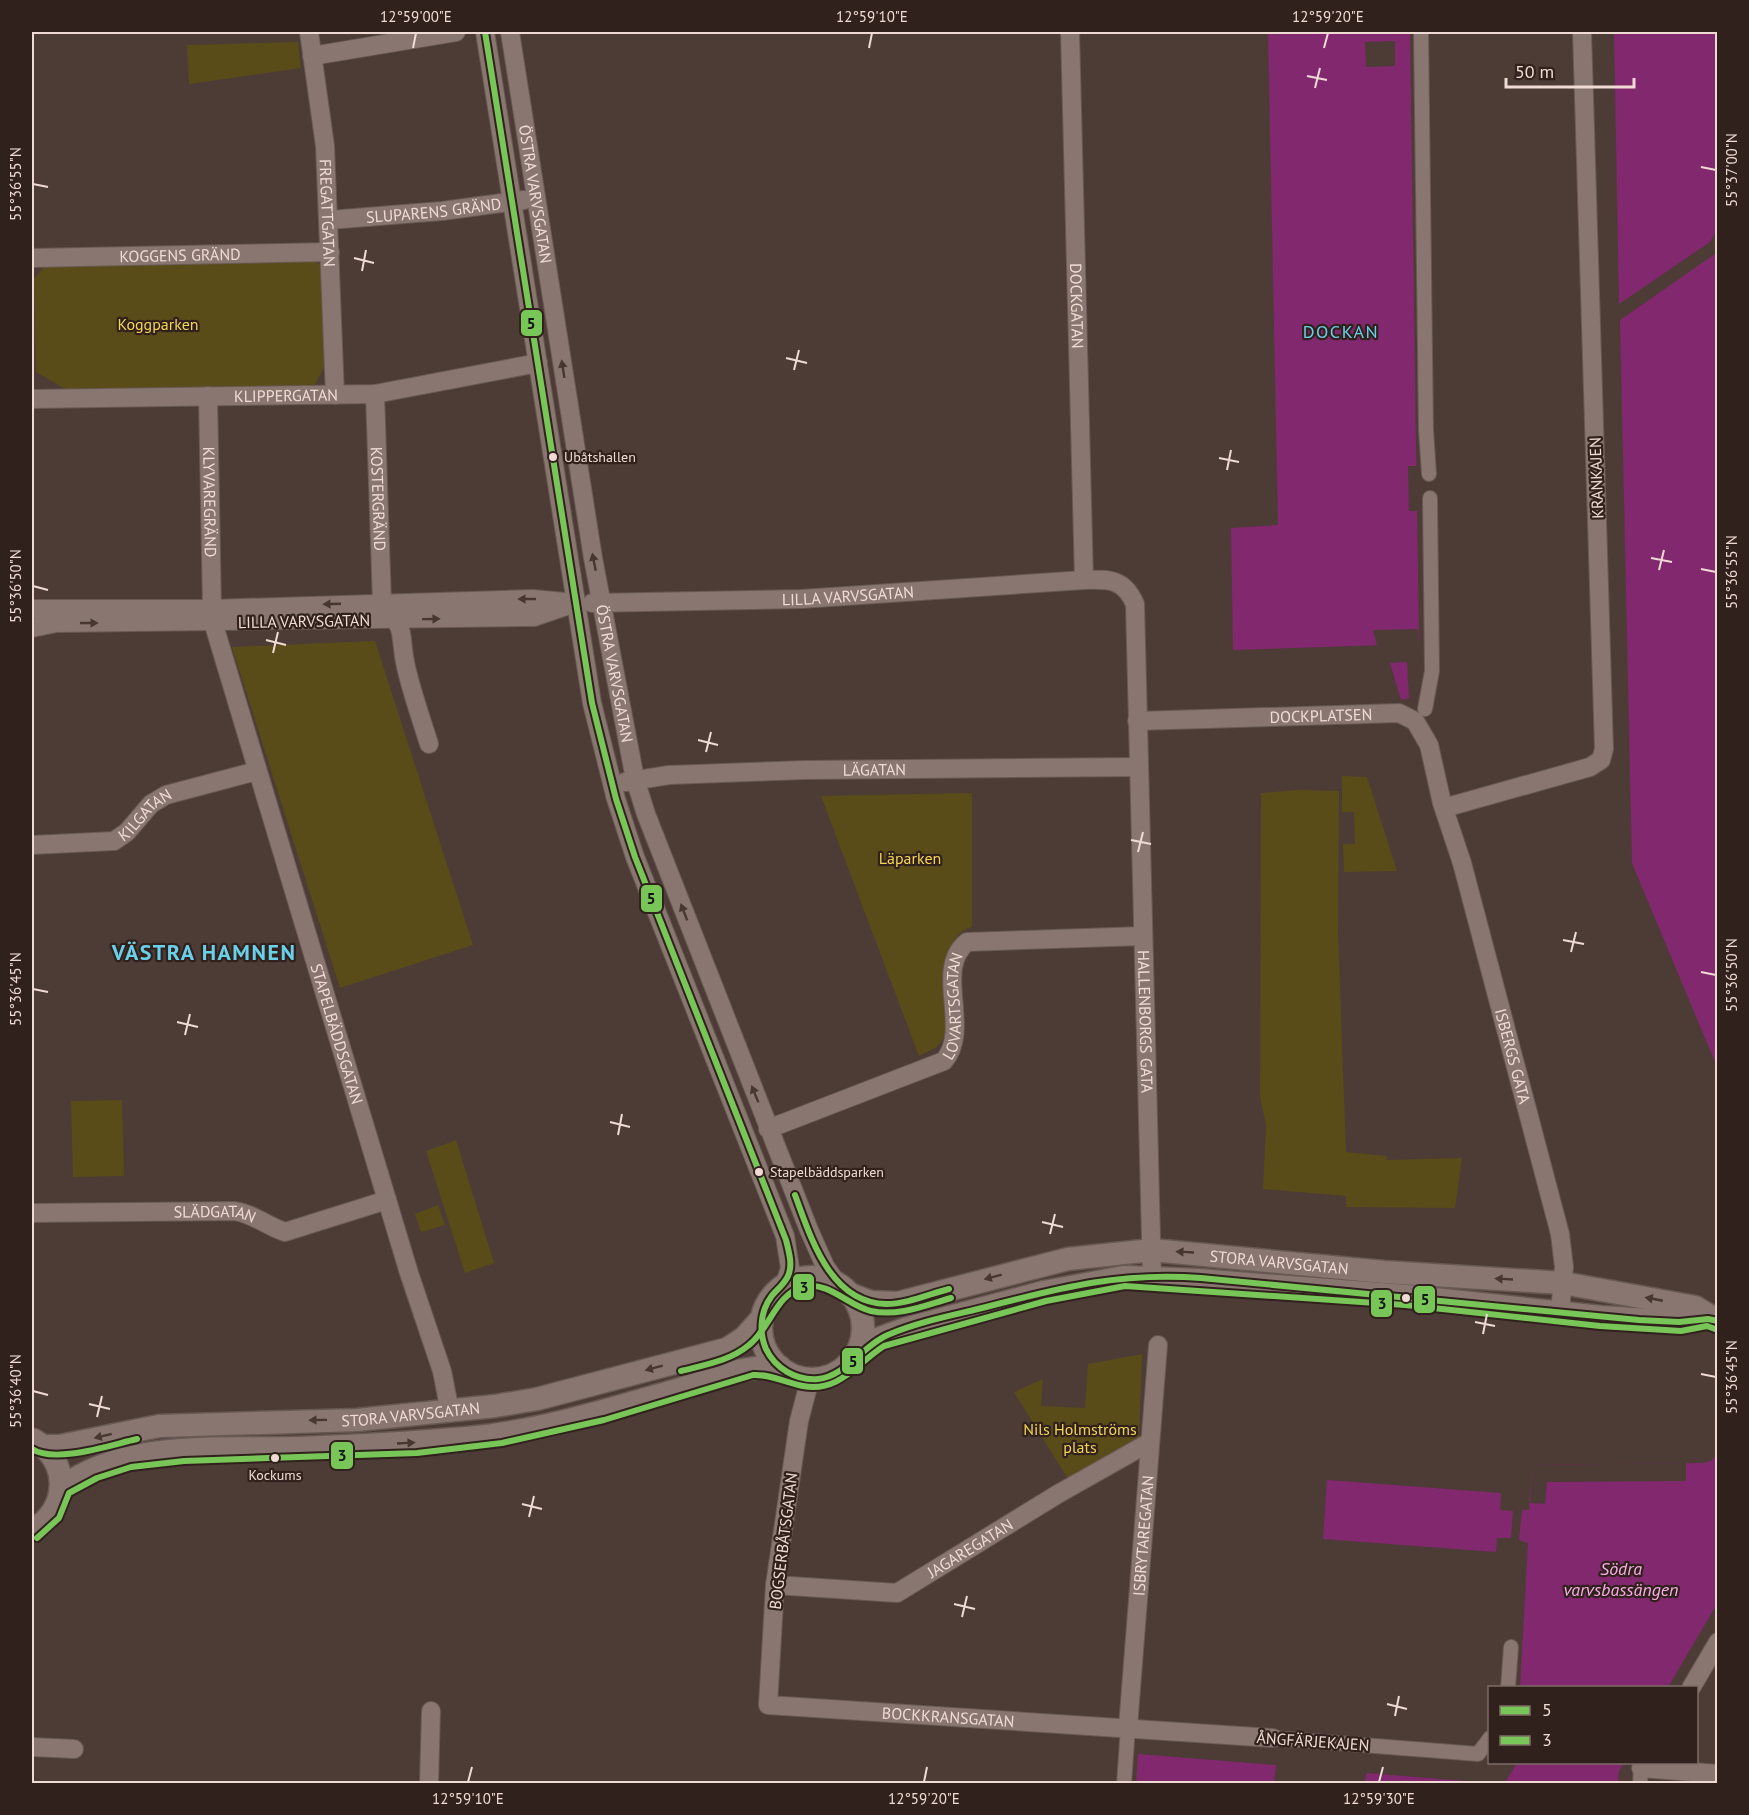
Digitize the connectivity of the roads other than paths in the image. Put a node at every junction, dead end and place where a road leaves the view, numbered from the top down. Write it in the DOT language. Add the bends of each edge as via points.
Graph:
graph roads {
  1 [pos="309,32"];
  2 [pos="456,32"];
  3 [pos="485,32"];
  4 [pos="510,32"];
  5 [pos="1070,32"];
  6 [pos="1421,32"];
  7 [pos="1582,32"];
  8 [pos="312,56"];
  9 [pos="536,198"];
  10 [pos="512,202"];
  11 [pos="329,220"];
  12 [pos="330,252"];
  13 [pos="32,258"];
  14 [pos="538,363"];
  15 [pos="375,394"];
  16 [pos="335,395"];
  17 [pos="208,396"];
  18 [pos="32,399"];
  19 [pos="1429,474"];
  20 [pos="1430,498"];
  21 [pos="1084,580"];
  22 [pos="382,603"];
  23 [pos="575,603"];
  24 [pos="602,603"];
  25 [pos="32,609"];
  26 [pos="212,616"];
  27 [pos="397,620"];
  28 [pos="32,628"];
  29 [pos="1425,709"];
  30 [pos="1137,721"];
  31 [pos="429,744"];
  32 [pos="1138,767"];
  33 [pos="257,771"];
  34 [pos="635,779"];
  35 [pos="613,786"];
  36 [pos="1443,806"];
  37 [pos="32,845"];
  38 [pos="1143,936"];
  39 [pos="768,1128"];
  40 [pos="387,1200"];
  41 [pos="32,1213"];
  42 [pos="1152,1250"];
  43 [pos="1152,1276"];
  44 [pos="1563,1283"];
  45 [pos="785,1284"];
  46 [pos="844,1289"];
  47 [pos="1560,1311"];
  48 [pos="761,1319"];
  49 [pos="1713,1319"];
  50 [pos="1158,1345"];
  51 [pos="858,1352"];
  52 [pos="780,1367"];
  53 [pos="810,1379"];
  54 [pos="450,1412"];
  55 [pos="35,1441"];
  56 [pos="1150,1442"];
  57 [pos="61,1488"];
  58 [pos="34,1532"];
  59 [pos="775,1585"];
  60 [pos="1718,1642"];
  61 [pos="1511,1647"];
  62 [pos="1508,1686"];
  63 [pos="1692,1686"];
  64 [pos="768,1705"];
  65 [pos="431,1711"];
  66 [pos="1128,1727"];
  67 [pos="1273,1738"];
  68 [pos="1488,1741"];
  69 [pos="32,1747"];
  70 [pos="74,1749"];
  71 [pos="1642,1771"];
  72 [pos="1718,1774"];
  73 [pos="429,1784"];
  74 [pos="1124,1784"];
  1 -- 8 [label="street, FREGATTGATAN"];
  2 -- 8 [label="street"];
  3 -- 10 [label="street, ÖSTRA VARVSGATAN"];
  4 -- 9 [label="street, ÖSTRA VARVSGATAN"];
  5 -- 21 [label="street, DOCKGATAN"];
  6 -- 19 [label="street"];
  7 -- 36 [label="street, KRANKAJEN" via="1604,749 1601,760 1590,767"];
  8 -- 11 [label="street, FREGATTGATAN" via="326,146"];
  9 -- 10 [label="street, SLUPARENS GRÄND"];
  24 -- 9 [label="street, ÖSTRA VARVSGATAN, one-way"];
  10 -- 11 [label="street, SLUPARENS GRÄND"];
  10 -- 14 [label="street, ÖSTRA VARVSGATAN"];
  11 -- 12 [label="street, FREGATTGATAN"];
  12 -- 13 [label="street, KOGGENS GRÄND"];
  12 -- 16 [label="street, FREGATTGATAN"];
  14 -- 15 [label="street, KLIPPERGATAN"];
  14 -- 23 [label="street, ÖSTRA VARVSGATAN"];
  15 -- 16 [label="street, KLIPPERGATAN"];
  15 -- 22 [label="street, KOSTERGRÄND"];
  16 -- 17 [label="street, KLIPPERGATAN"];
  17 -- 18 [label="street, KLIPPERGATAN"];
  17 -- 26 [label="street, KLYVAREGRÄND"];
  20 -- 29 [label="street" via="1432,671"];
  21 -- 24 [label="street, LILLA VARVSGATAN" via="801,599"];
  21 -- 30 [label="street, LILLA VARVSGATAN" via="1122,584 1135,604"];
  23 -- 22 [label="street, LILLA VARVSGATAN, one-way" via="533,599"];
  22 -- 26 [label="street, LILLA VARVSGATAN, one-way"];
  22 -- 27 [label="street"];
  23 -- 24 [label="street, LILLA VARVSGATAN"];
  27 -- 23 [label="street, LILLA VARVSGATAN, one-way" via="534,617"];
  23 -- 35 [label="street, ÖSTRA VARVSGATAN" via="592,703"];
  24 -- 34 [label="street, ÖSTRA VARVSGATAN"];
  25 -- 26 [label="street, LILLA VARVSGATAN"];
  26 -- 27 [label="street, LILLA VARVSGATAN"];
  28 -- 26 [label="street, LILLA VARVSGATAN, one-way" via="56,623"];
  26 -- 33 [label="street, STAPELBÄDDSGATAN"];
  27 -- 31 [label="street" via="404,634 405,665"];
  30 -- 32 [label="street"];
  30 -- 36 [label="street, DOCKPLATSEN" via="1400,713 1415,721 1429,745"];
  32 -- 34 [label="street, LÄGATAN" via="890,768"];
  32 -- 38 [label="street, HALLENBORGS GATA"];
  33 -- 37 [label="street, KILGATAN" via="166,795 151,804 114,841"];
  33 -- 40 [label="street, STAPELBÄDDSGATAN"];
  34 -- 35 [label="street, LÄGATAN"];
  39 -- 34 [label="street, ÖSTRA VARVSGATAN, one-way"];
  35 -- 45 [label="street, ÖSTRA VARVSGATAN" via="654,908 785,1236 790,1268"];
  36 -- 44 [label="street, ISBERGS GATA" via="1462,863 1560,1234"];
  38 -- 39 [label="street, LOVARTSGATAN" via="967,942 953,961 955,1032 952,1051 944,1060"];
  38 -- 42 [label="street, HALLENBORGS GATA"];
  39 -- 46 [label="street, ÖSTRA VARVSGATAN" via="816,1248"];
  40 -- 41 [label="street, SLÄDGATAN" via="285,1232 245,1212 234,1211"];
  40 -- 54 [label="street, STAPELBÄDDSGATAN" via="442,1371"];
  42 -- 43 [label="street, HALLENBORGS GATA"];
  44 -- 42 [label="street, STORA VARVSGATAN, one-way" via="1384,1272"];
  42 -- 46 [label="street, STORA VARVSGATAN, one-way" via="1068,1259 898,1302 872,1302"];
  43 -- 47 [label="street, STORA VARVSGATAN"];
  43 -- 51 [label="street, STORA VARVSGATAN" via="1098,1280 1044,1292 905,1329"];
  44 -- 47 [label="street, ISBERGS GATA"];
  49 -- 44 [label="street, STORA VARVSGATAN, one-way" via="1695,1307"];
  45 -- 46 [label="street, STORA VARVSGATAN" via="807,1276"];
  45 -- 48 [label="street, STORA VARVSGATAN" via="768,1302"];
  46 -- 51 [label="street" via="863,1319"];
  47 -- 49 [label="street, STORA VARVSGATAN" via="1681,1322"];
  48 -- 52 [label="street" via="765,1350"];
  48 -- 54 [label="street, STORA VARVSGATAN, one-way" via="727,1349 537,1399"];
  50 -- 56 [label="street, ISBRYTAREGATAN"];
  51 -- 53 [label="street, STORA VARVSGATAN" via="838,1372"];
  52 -- 53 [label="street, STORA VARVSGATAN"];
  57 -- 52 [label="street, STORA VARVSGATAN, one-way" via="96,1466 141,1455 479,1437 611,1409 751,1366"];
  53 -- 59 [label="street, BOGSERBÅTSGATAN"];
  54 -- 55 [label="street, STORA VARVSGATAN, one-way" via="357,1420 170,1425 117,1432 60,1446"];
  55 -- 57 [label="street, STORA VARVSGATAN" via="57,1465"];
  56 -- 59 [label="street, JAGAREGATAN" via="897,1593"];
  56 -- 66 [label="street, ISBRYTAREGATAN"];
  57 -- 58 [label="street" via="55,1509"];
  59 -- 64 [label="street, BOGSERBÅTSGATAN"];
  60 -- 63 [label="street"];
  61 -- 62 [label="street"];
  64 -- 66 [label="street, BOCKKRANSGATAN"];
  65 -- 73 [label="street"];
  66 -- 67 [label="street, ÅNGFÄRJEKAJEN"];
  66 -- 74 [label="street"];
  67 -- 68 [label="street, ÅNGFÄRJEKAJEN" via="1478,1754"];
  69 -- 70 [label="street"];
  71 -- 72 [label="street"];
}
